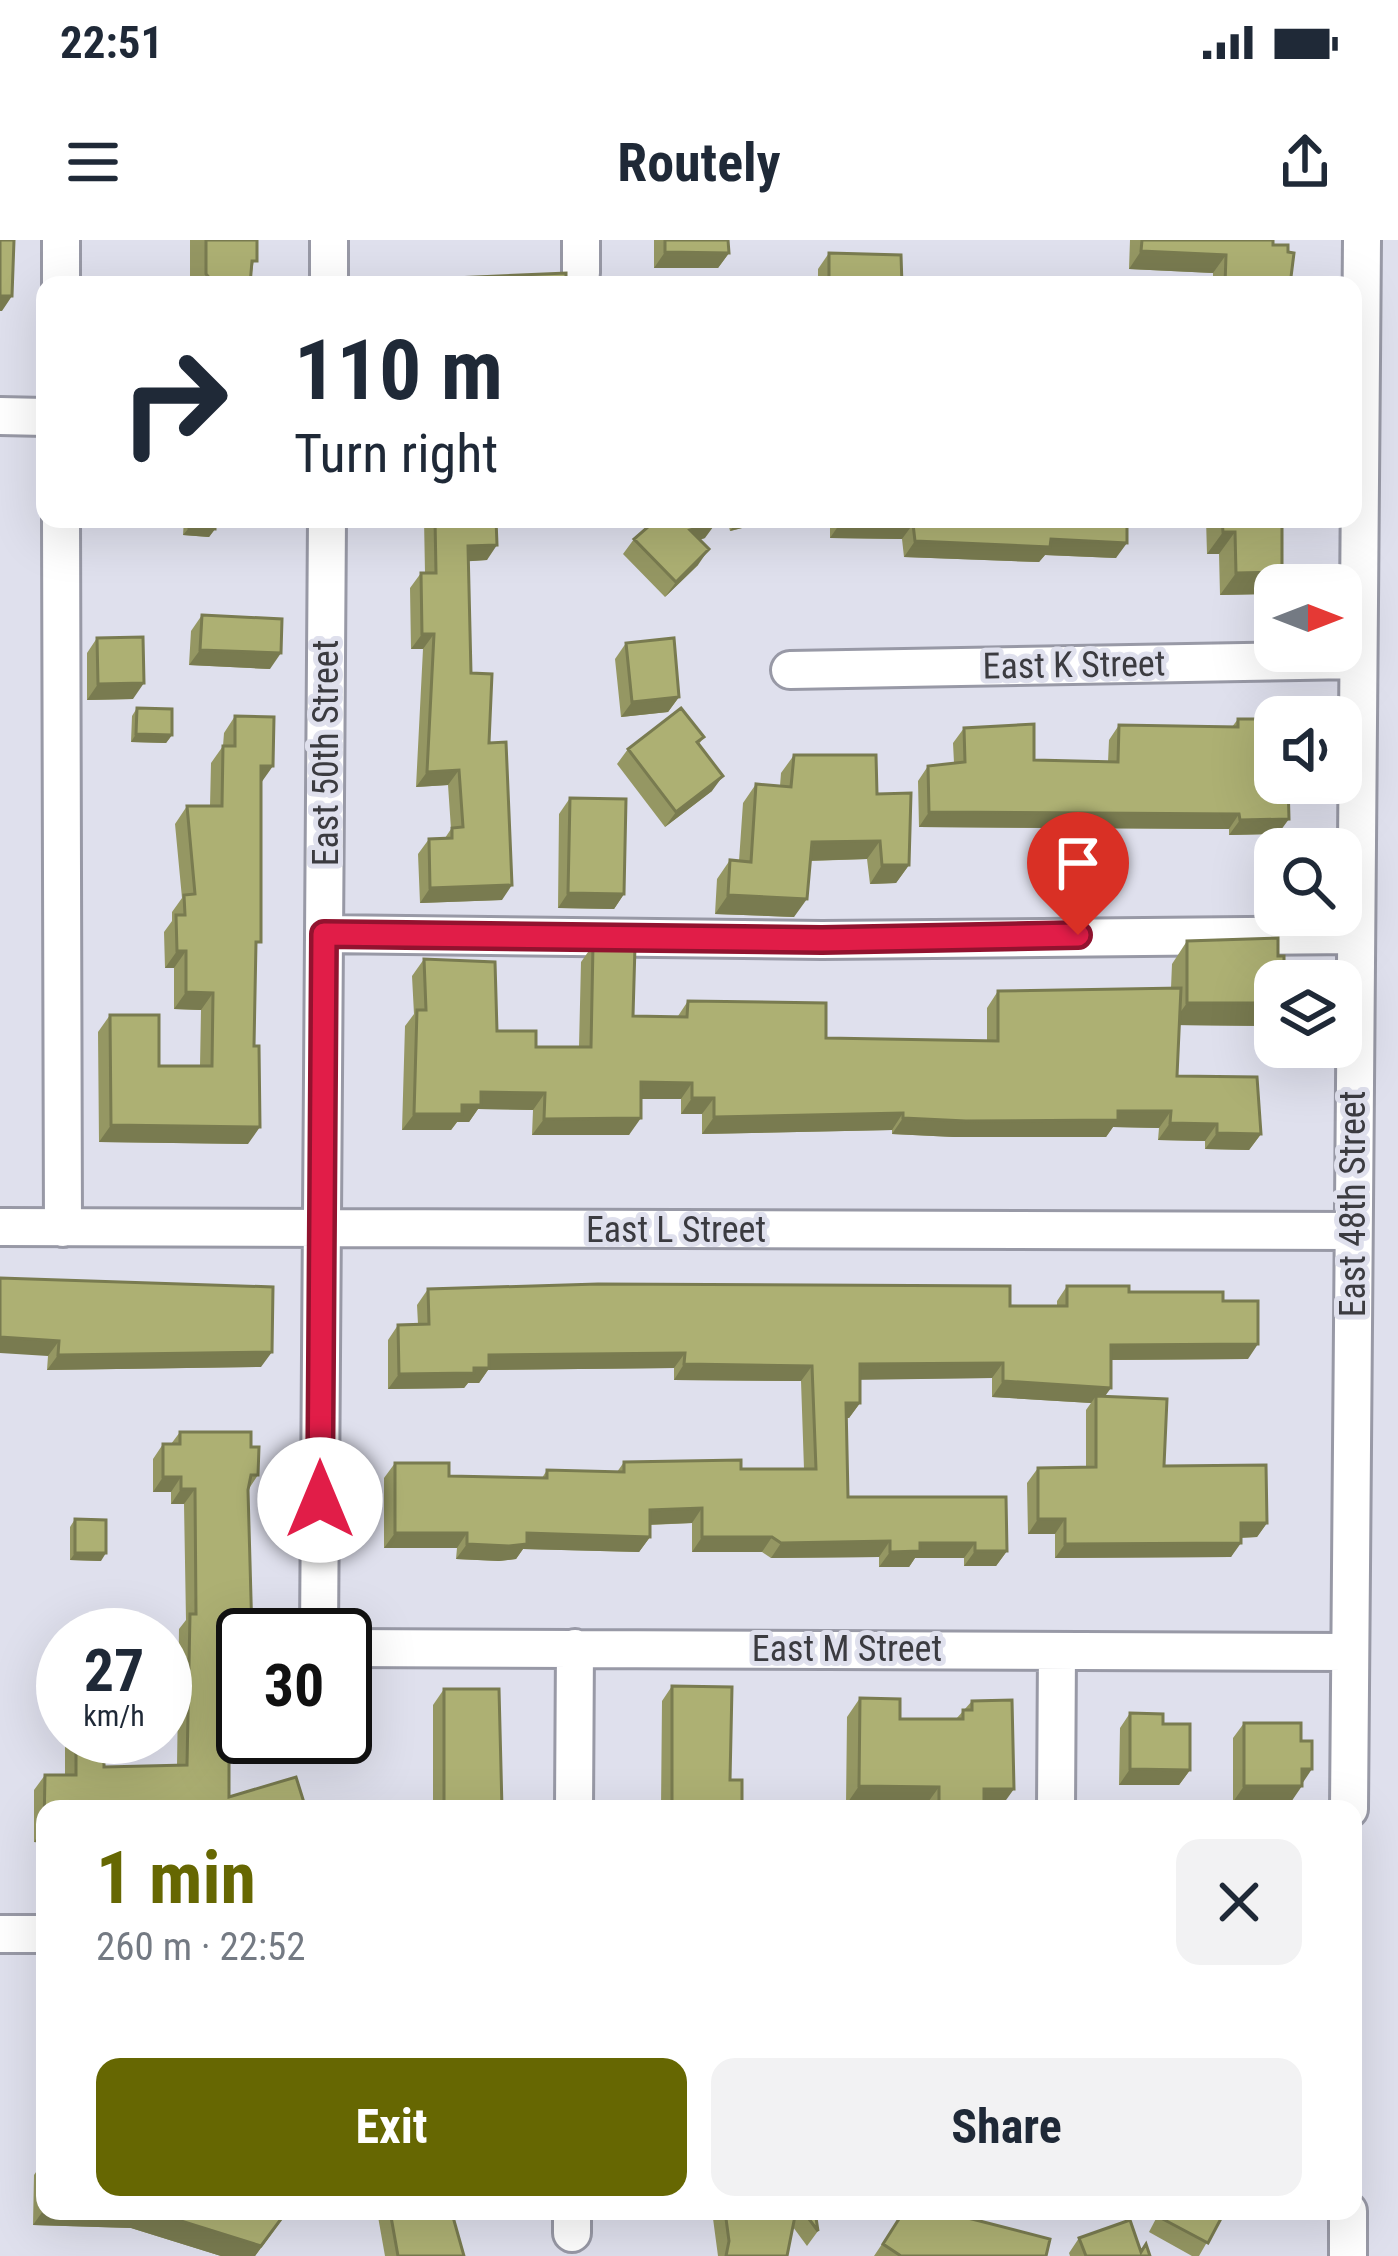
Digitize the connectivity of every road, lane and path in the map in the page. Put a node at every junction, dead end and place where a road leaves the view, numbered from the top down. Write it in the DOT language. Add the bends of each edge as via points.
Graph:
graph roads {
  1 [pos="61,240"];
  2 [pos="329,240"];
  3 [pos="1362,240"];
  4 [pos="61,276"];
  5 [pos="328,276"];
  6 [pos="1362,276"];
  7 [pos="1362,372"];
  8 [pos="1398,372"];
  9 [pos="0,416"];
  10 [pos="36,416"];
  11 [pos="61,528"];
  12 [pos="328,528"];
  13 [pos="1359,528"];
  14 [pos="1358,564"];
  15 [pos="1254,662"];
  16 [pos="790,670"];
  17 [pos="1357,672"];
  18 [pos="1356,828"];
  19 [pos="324,934"];
  20 [pos="1254,936"];
  21 [pos="1355,936"];
  22 [pos="0,1228"];
  23 [pos="63,1228"];
  24 [pos="322,1229"];
  25 [pos="1352,1231"];
  26 [pos="319,1608"];
  27 [pos="372,1648"];
  28 [pos="575,1648"];
  29 [pos="1057,1651"];
  30 [pos="1349,1652"];
  31 [pos="574,1800"];
  32 [pos="1056,1800"];
  33 [pos="1349,1800"];
  34 [pos="0,1934"];
  35 [pos="36,1934"];
  36 [pos="1348,2220"];
  37 [pos="1348,2256"];
  1 -- 4 [label="street"];
  2 -- 5 [label="street"];
  3 -- 6 [label="street, East 48th Street"];
  7 -- 8 [label="street"];
  9 -- 10 [label="street"];
  11 -- 23 [label="street"];
  12 -- 19 [label="street, East 50th Street"];
  13 -- 14 [label="street, East 48th Street"];
  15 -- 16 [label="street, East K Street"];
  17 -- 18 [label="street, East 48th Street"];
  19 -- 20 [label="street"];
  19 -- 24 [label="street, East 50th Street"];
  21 -- 25 [label="street, East 48th Street"];
  22 -- 23 [label="street, East L Street"];
  23 -- 24 [label="street, East L Street"];
  24 -- 25 [label="street, East L Street"];
  24 -- 26 [label="street, East 50th Street"];
  25 -- 30 [label="street, East 48th Street"];
  27 -- 28 [label="street, East M Street"];
  28 -- 29 [label="street, East M Street"];
  28 -- 31 [label="street"];
  29 -- 30 [label="street, East M Street"];
  29 -- 32 [label="street"];
  30 -- 33 [label="street, East 48th Street"];
  34 -- 35 [label="street"];
  36 -- 37 [label="street"];
}
